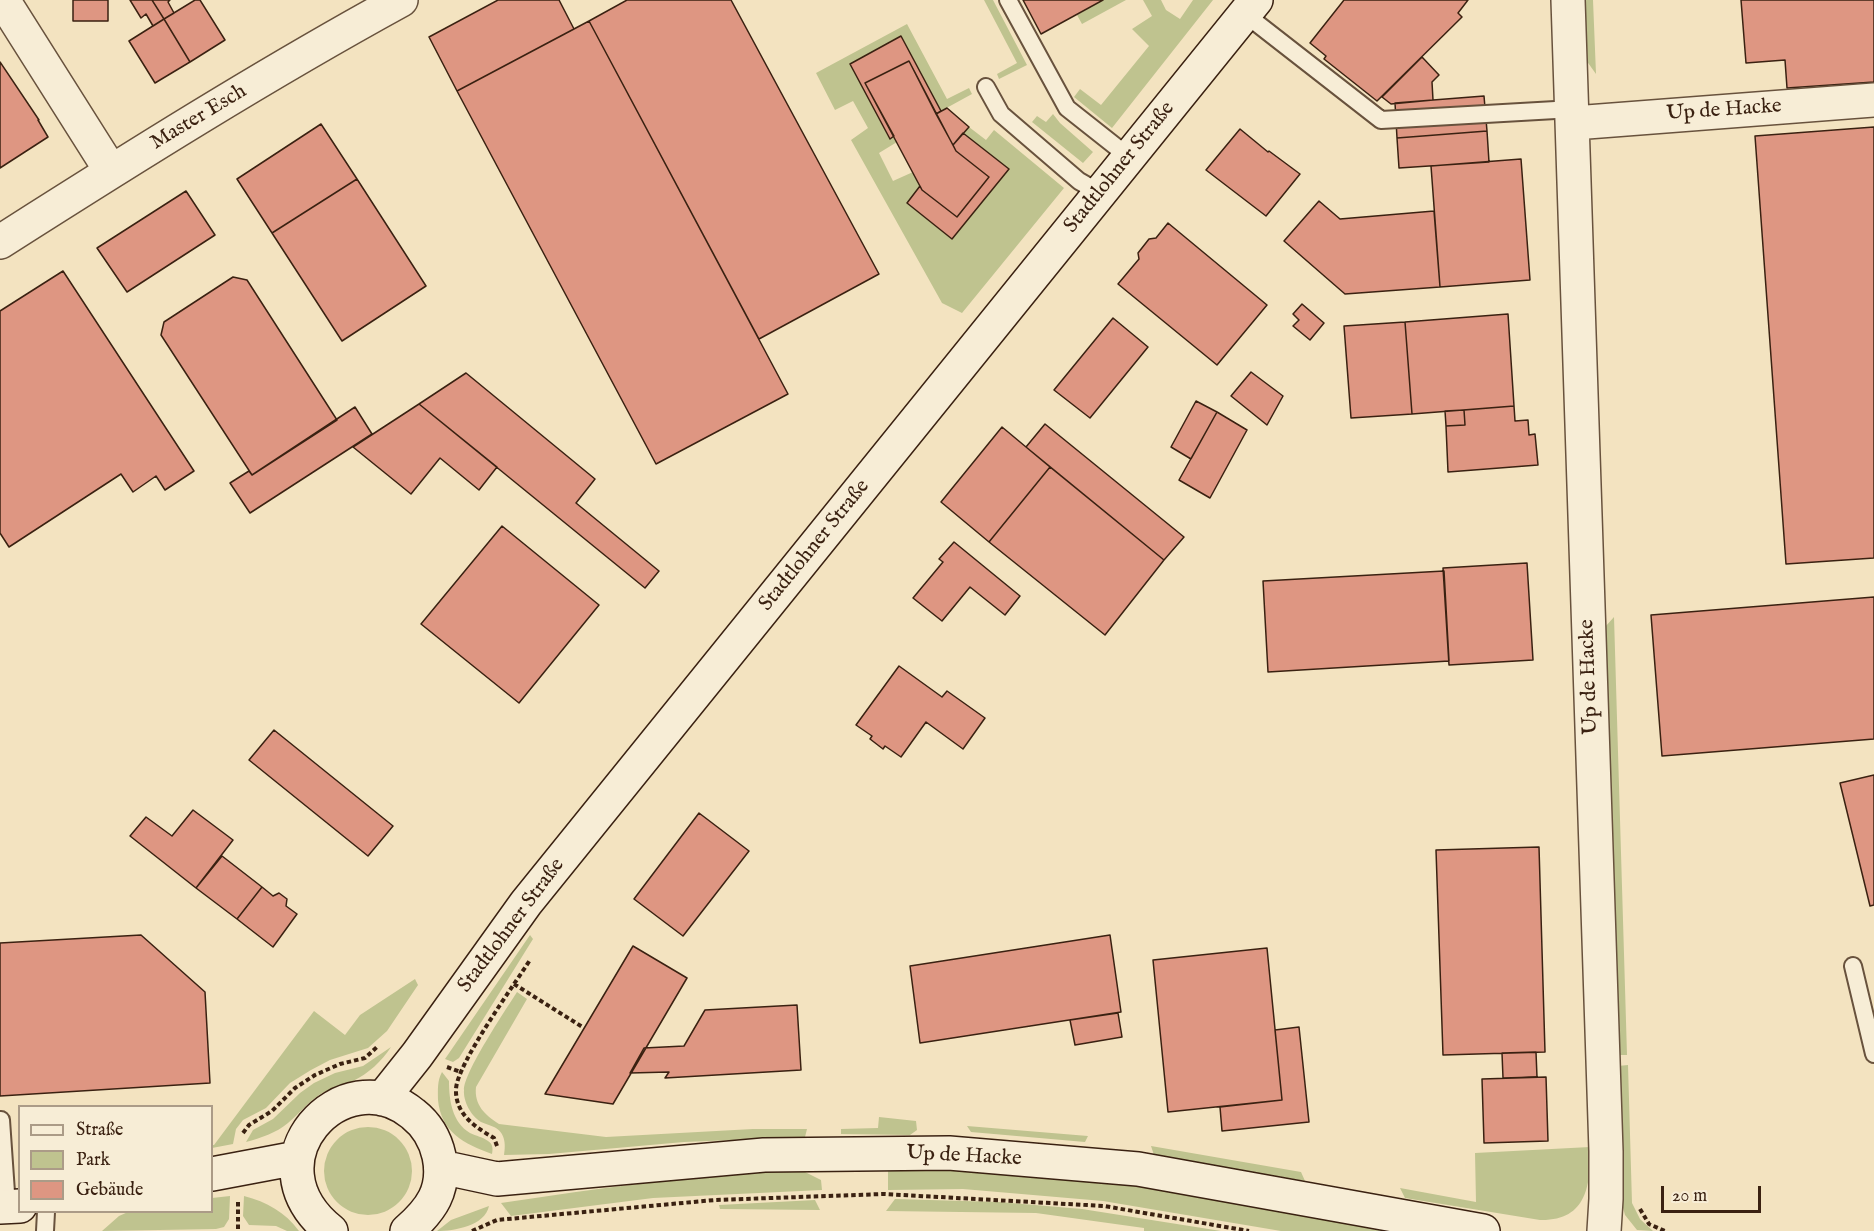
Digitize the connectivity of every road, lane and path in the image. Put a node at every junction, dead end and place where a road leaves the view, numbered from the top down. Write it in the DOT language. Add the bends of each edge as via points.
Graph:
graph roads {
  1 [pos="3,0"];
  2 [pos="1008,0"];
  3 [pos="1568,0"];
  4 [pos="390,3"];
  5 [pos="1251,7"];
  6 [pos="986,87"];
  7 [pos="1874,100"];
  8 [pos="1573,116"];
  9 [pos="1129,157"];
  10 [pos="111,171"];
  11 [pos="1100,193"];
  12 [pos="0,242"];
  13 [pos="1853,966"];
  14 [pos="514,984"];
  15 [pos="584,1028"];
  16 [pos="1874,1054"];
  17 [pos="382,1099"];
  18 [pos="1,1120"];
  19 [pos="297,1158"];
  20 [pos="441,1167"];
  21 [pos="213,1174"];
  22 [pos="9,1207"];
  23 [pos="46,1213"];
  24 [pos="45,1231"];
  25 [pos="331,1231"];
  26 [pos="407,1231"];
  27 [pos="472,1231"];
  28 [pos="1250,1231"];
  29 [pos="1484,1231"];
  30 [pos="1604,1231"];
  1 -- 10 [label="street"];
  2 -- 9 [label="lane" via="1067,108"];
  3 -- 8 [label="street, Up de Hacke"];
  4 -- 10 [label="street, Master Esch"];
  5 -- 8 [label="lane" via="1381,120"];
  5 -- 9 [label="street, Stadtlohner Straße"];
  6 -- 11 [label="lane" via="1001,114 1079,181"];
  7 -- 8 [label="street, Up de Hacke"];
  8 -- 30 [label="street, Up de Hacke" via="1606,1151"];
  9 -- 11 [label="street, Stadtlohner Straße"];
  10 -- 12 [label="street, Master Esch"];
  11 -- 17 [label="street, Stadtlohner Straße" via="526,903"];
  13 -- 16 [label="lane"];
  14 -- 15 [label="path"];
  17 -- 19 [label="street" via="359,1098 338,1104 318,1118 304,1136"];
  17 -- 20 [label="street" via="405,1107 424,1123 436,1144"];
  18 -- 22 [label="lane"];
  19 -- 21 [label="street"];
  19 -- 25 [label="street" via="298,1186 309,1211"];
  20 -- 26 [label="street" via="437,1193 425,1215"];
  20 -- 29 [label="street, Up de Hacke" via="497,1179 764,1155 949,1153 1138,1169"];
  23 -- 24 [label="lane"];
  27 -- 28 [label="path" via="497,1220 679,1203 884,1194 1104,1206"];
}
